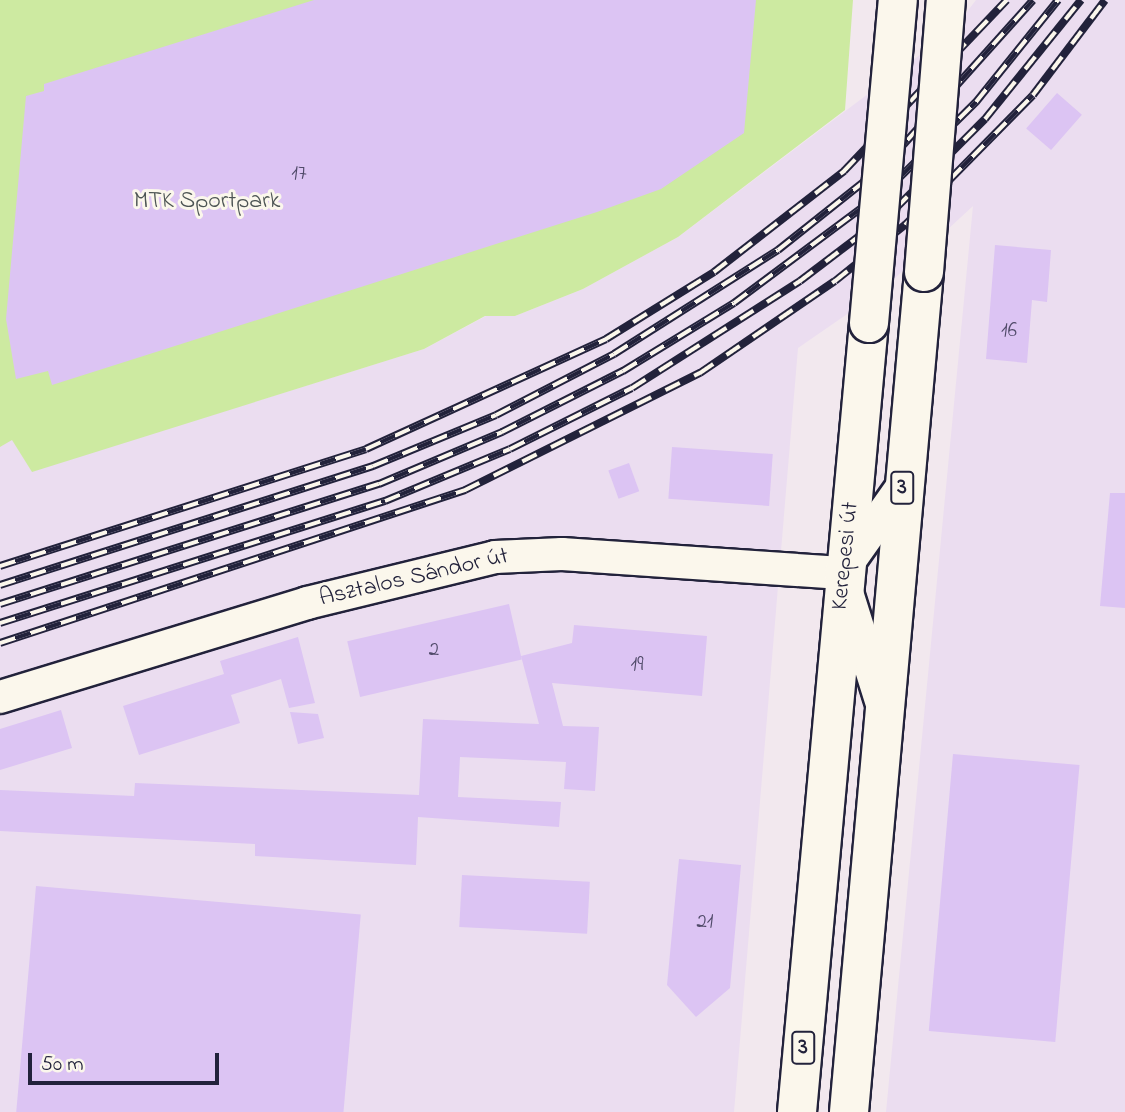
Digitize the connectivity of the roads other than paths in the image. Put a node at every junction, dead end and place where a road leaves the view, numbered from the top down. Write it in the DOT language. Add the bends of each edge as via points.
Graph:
graph roads {
  1 [pos="898,0"];
  2 [pos="946,0"];
  3 [pos="902,487"];
  4 [pos="841,573"];
  5 [pos="0,697"];
  6 [pos="882,706"];
  7 [pos="797,1112"];
  8 [pos="849,1112"];
  1 -- 4 [label="main road, Kerepesi út / 3, bridge"];
  2 -- 3 [label="main road, Kerepesi út / 3, bridge"];
  3 -- 4 [label="street"];
  3 -- 6 [label="main road, Kerepesi út / 3"];
  4 -- 5 [label="street, Asztalos Sándor út" via="562,554 495,557 306,603"];
  4 -- 6 [label="street"];
  4 -- 7 [label="main road, Kerepesi út / 3"];
  6 -- 8 [label="main road, Kerepesi út / 3"];
}
